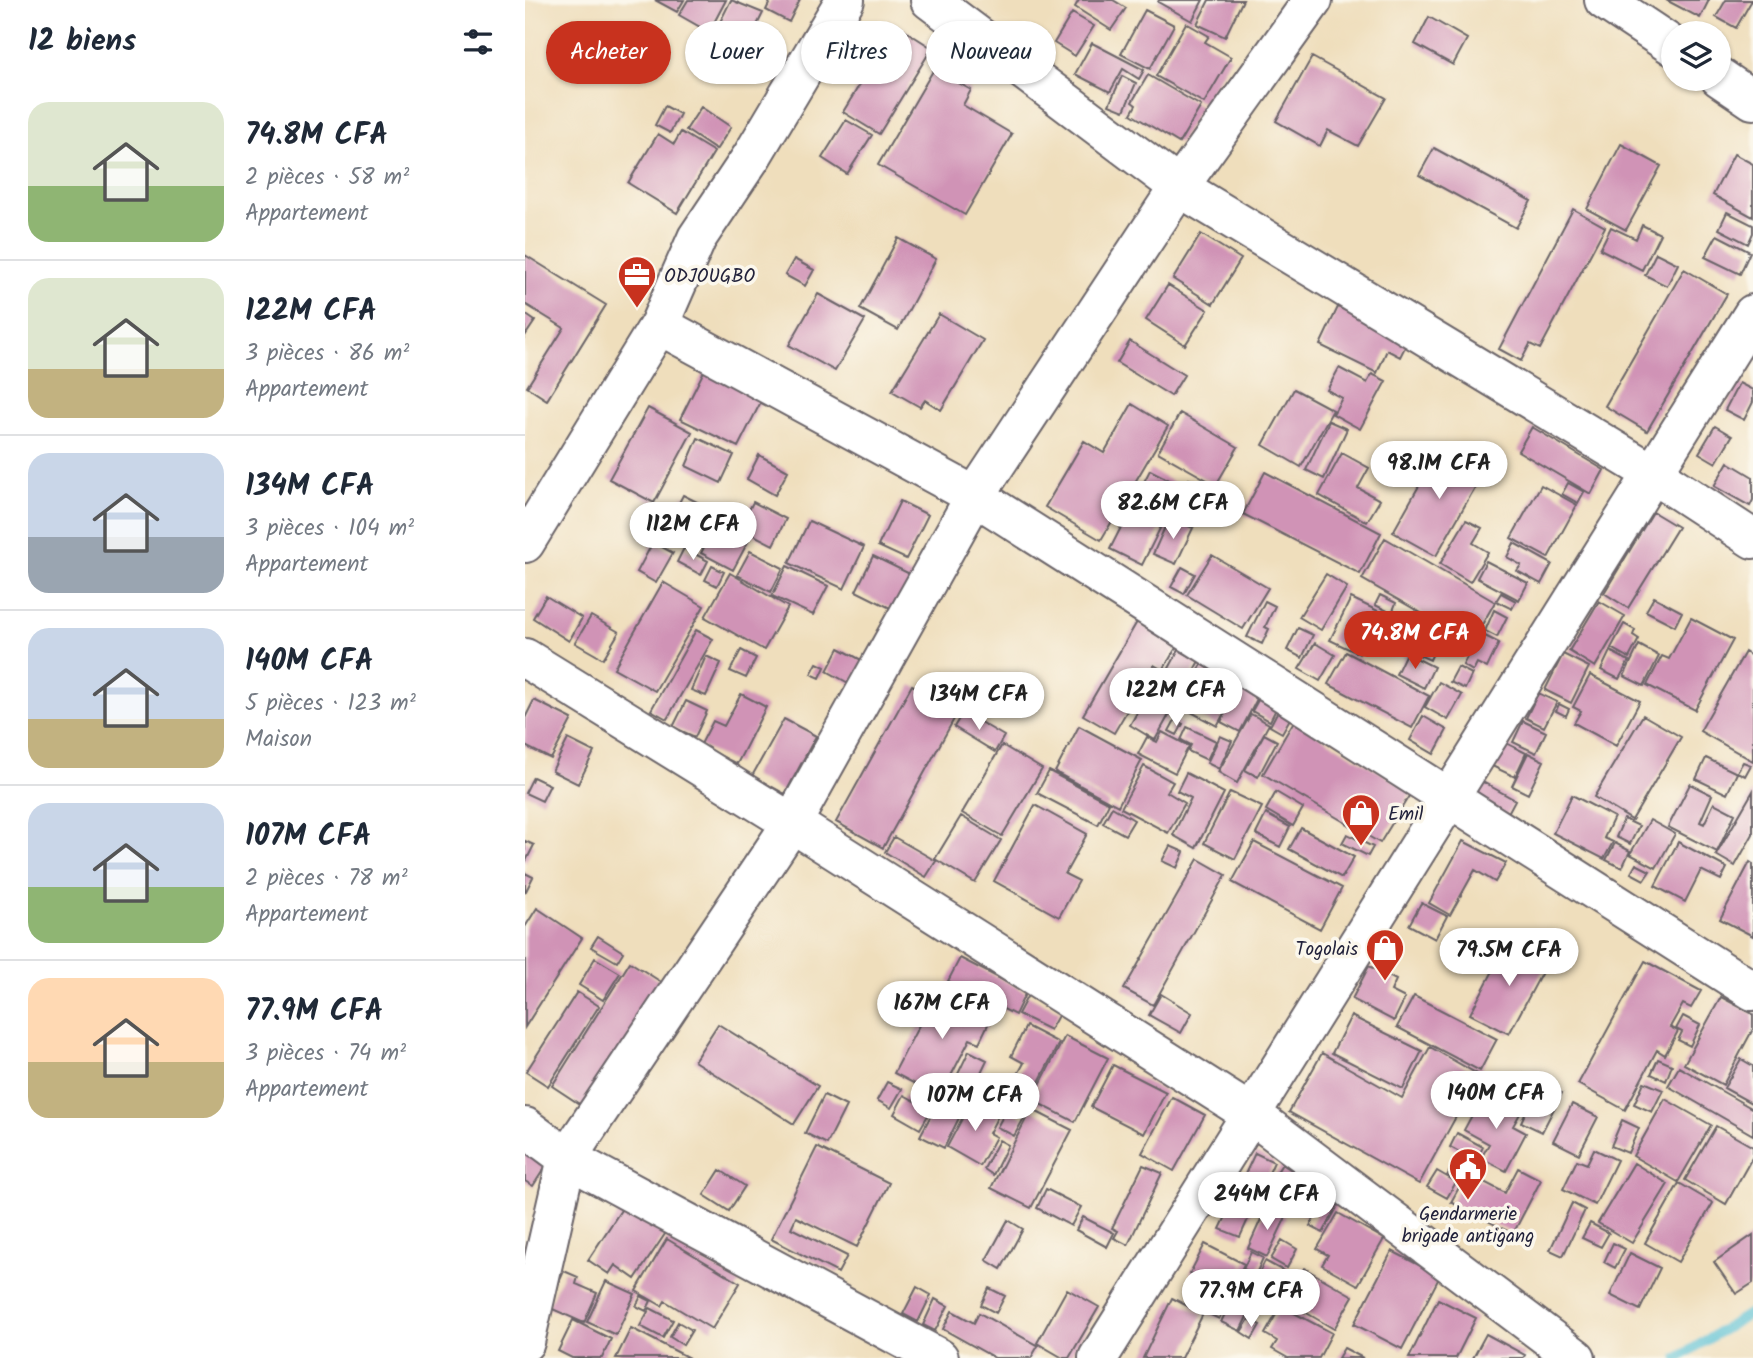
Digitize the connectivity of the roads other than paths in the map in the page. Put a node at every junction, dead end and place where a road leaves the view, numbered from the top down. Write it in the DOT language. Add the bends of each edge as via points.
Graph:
graph roads {
  1 [pos="845,0"];
  2 [pos="930,0"];
  3 [pos="1313,0"];
  4 [pos="1604,0"];
  5 [pos="1661,38"];
  6 [pos="1731,84"];
  7 [pos="1753,100"];
  8 [pos="1179,187"];
  9 [pos="1753,314"];
  10 [pos="659,325"];
  11 [pos="1652,473"];
  12 [pos="975,496"];
  13 [pos="1753,539"];
  14 [pos="525,543"];
  15 [pos="525,658"];
  16 [pos="1449,797"];
  17 [pos="792,822"];
  18 [pos="1753,991"];
  19 [pos="1251,1114"];
  20 [pos="525,1127"];
  21 [pos="567,1158"];
  22 [pos="525,1342"];
  23 [pos="939,1358"];
  24 [pos="1098,1358"];
  25 [pos="1576,1358"];
  1 -- 10 [label="street" via="697,238"];
  2 -- 8 [label="street"];
  3 -- 8 [label="street"];
  4 -- 5 [label="street"];
  6 -- 7 [label="street"];
  8 -- 11 [label="street"];
  8 -- 12 [label="street"];
  9 -- 11 [label="street"];
  10 -- 12 [label="street"];
  10 -- 14 [label="street"];
  11 -- 13 [label="street"];
  11 -- 16 [label="street"];
  12 -- 16 [label="street"];
  12 -- 17 [label="street"];
  15 -- 17 [label="street"];
  16 -- 18 [label="street"];
  16 -- 19 [label="street"];
  17 -- 19 [label="street"];
  17 -- 21 [label="street"];
  19 -- 24 [label="street"];
  19 -- 25 [label="street"];
  20 -- 21 [label="street"];
  21 -- 22 [label="street"];
  21 -- 23 [label="street"];
}
